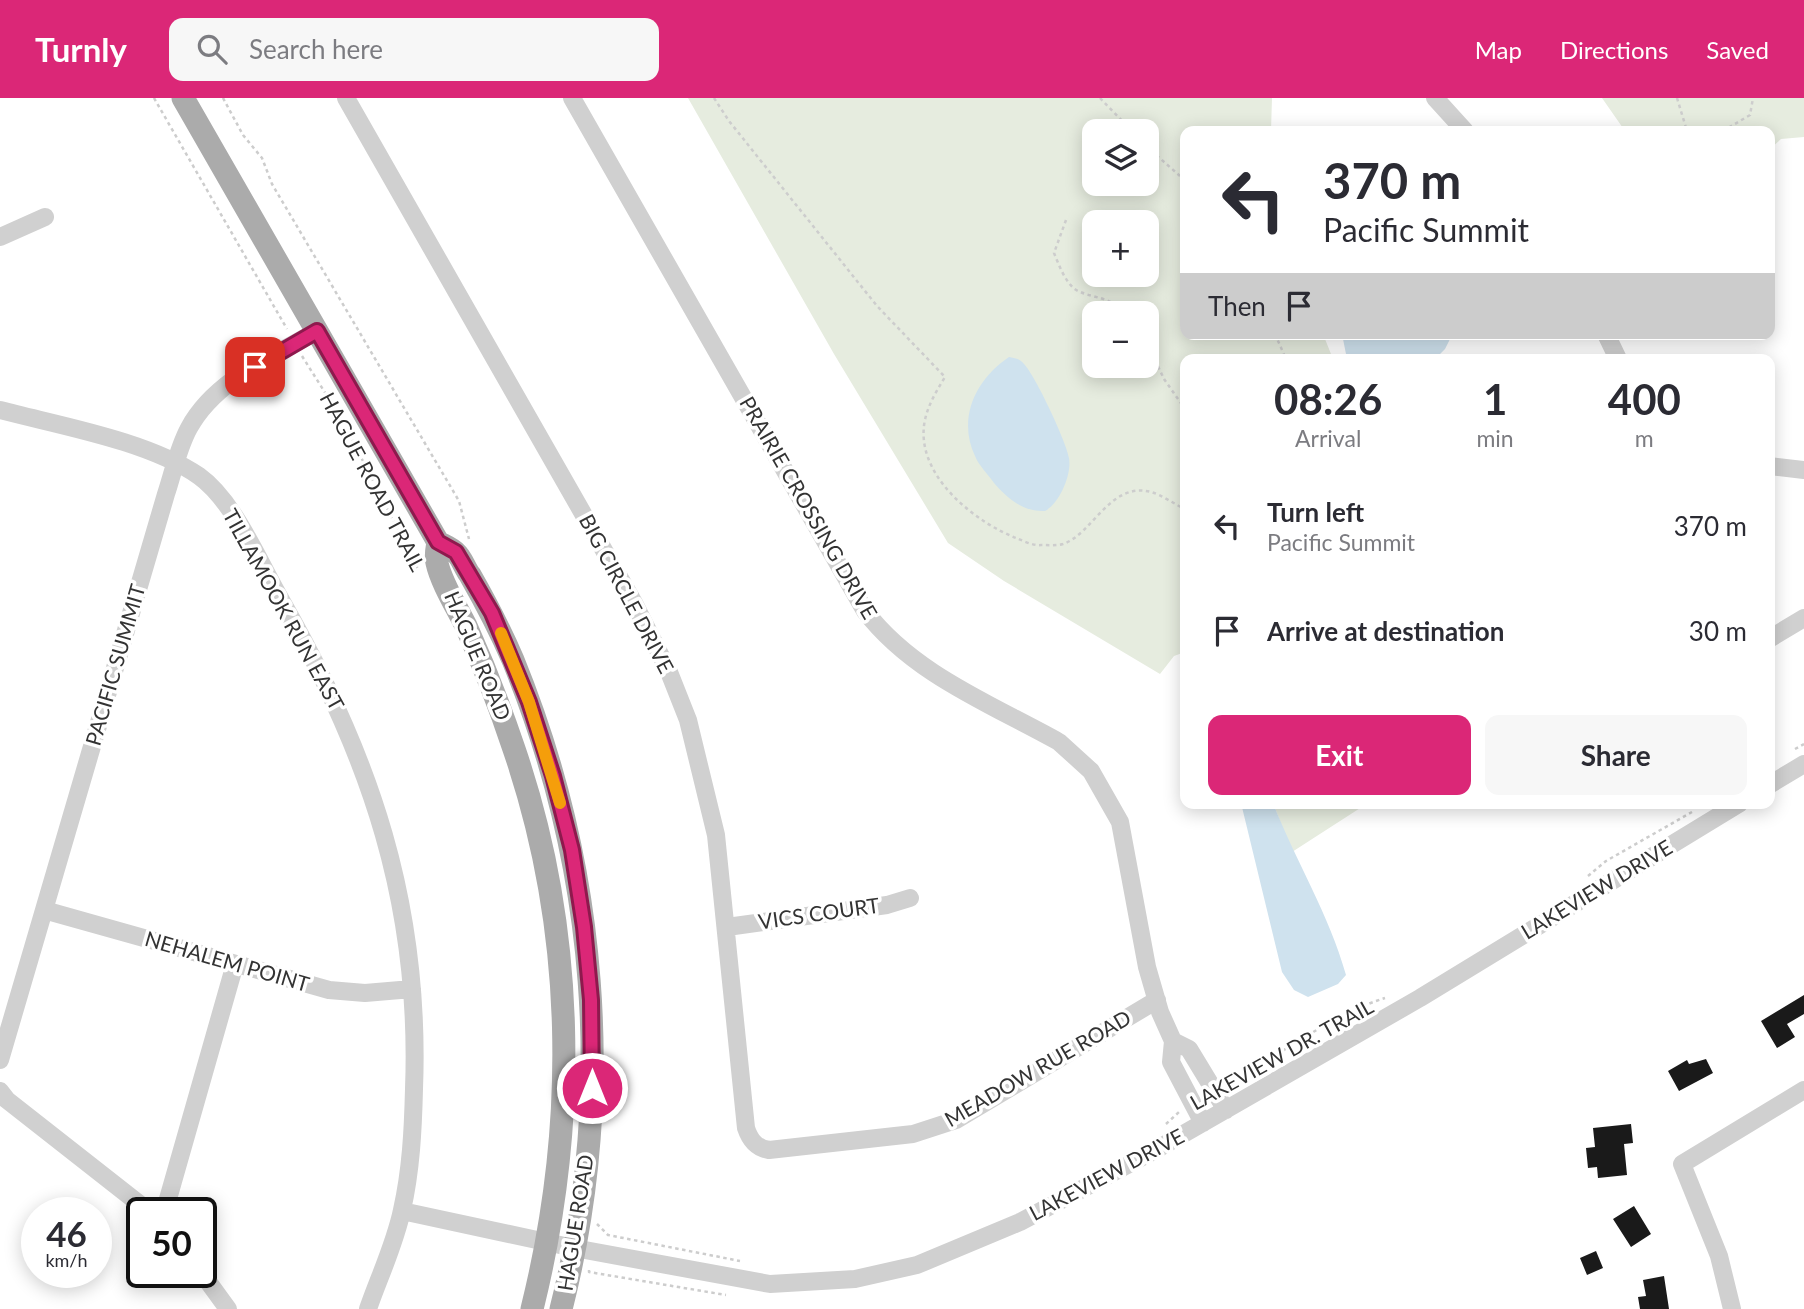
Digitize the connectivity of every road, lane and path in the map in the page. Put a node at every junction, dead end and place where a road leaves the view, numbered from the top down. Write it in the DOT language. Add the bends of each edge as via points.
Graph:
graph roads {
  1 [pos="154,98"];
  2 [pos="183,98"];
  3 [pos="346,98"];
  4 [pos="572,98"];
  5 [pos="715,98"];
  6 [pos="1100,98"];
  7 [pos="1435,98"];
  8 [pos="1677,98"];
  9 [pos="1753,98"];
  10 [pos="1120,119"];
  11 [pos="1460,126"];
  12 [pos="1685,126"];
  13 [pos="1731,126"];
  14 [pos="1159,157"];
  15 [pos="1180,176"];
  16 [pos="45,217"];
  17 [pos="1066,220"];
  18 [pos="0,237"];
  19 [pos="1108,301"];
  20 [pos="280,315"];
  21 [pos="317,331"];
  22 [pos="307,363"];
  23 [pos="1159,368"];
  24 [pos="1180,402"];
  25 [pos="0,410"];
  26 [pos="176,464"];
  27 [pos="1775,468"];
  28 [pos="1804,470"];
  29 [pos="1180,507"];
  30 [pos="438,542"];
  31 [pos="419,571"];
  32 [pos="1804,618"];
  33 [pos="1775,635"];
  34 [pos="1804,764"];
  35 [pos="1775,781"];
  36 [pos="1730,809"];
  37 [pos="1696,810"];
  38 [pos="1578,883"];
  39 [pos="910,898"];
  40 [pos="44,910"];
  41 [pos="727,927"];
  42 [pos="235,964"];
  43 [pos="412,989"];
  44 [pos="1394,996"];
  45 [pos="1157,1000"];
  46 [pos="1173,1041"];
  47 [pos="0,1059"];
  48 [pos="1215,1090"];
  49 [pos="1804,1090"];
  50 [pos="0,1091"];
  51 [pos="1193,1106"];
  52 [pos="1226,1110"];
  53 [pos="1203,1123"];
  54 [pos="1165,1125"];
  55 [pos="753,1142"];
  56 [pos="131,1197"];
  57 [pos="169,1197"];
  58 [pos="402,1211"];
  59 [pos="595,1221"];
  60 [pos="547,1241"];
  61 [pos="574,1248"];
  62 [pos="744,1262"];
  63 [pos="213,1288"];
  64 [pos="228,1309"];
  65 [pos="368,1309"];
  66 [pos="533,1309"];
  67 [pos="561,1309"];
  68 [pos="1732,1309"];
  1 -- 20 [label="path"];
  2 -- 21 [label="main road, HAGUE ROAD"];
  3 -- 41 [label="street, BIG CIRCLE DRIVE" via="669,672 701,764 716,835"];
  4 -- 45 [label="street, PRAIRIE CROSSING DRIVE" via="864,611 883,635 922,667 1059,742 1079,757 1104,790 1120,822 1140,936"];
  5 -- 29 [label="path" via="877,306 945,377 928,407 924,444 933,470 975,515 1037,546 1063,544 1128,493 1150,492"];
  6 -- 10 [label="path"];
  7 -- 11 [label="street"];
  8 -- 12 [label="path"];
  9 -- 13 [label="path" via="1750,115"];
  14 -- 15 [label="path"];
  16 -- 18 [label="street"];
  17 -- 19 [label="path" via="1054,253 1064,275 1077,291"];
  21 -- 26 [label="street, PACIFIC SUMMIT" via="220,390 195,416"];
  21 -- 30 [label="main road, HAGUE ROAD"];
  22 -- 31 [label="path, HAGUE ROAD TRAIL" via="341,418"];
  23 -- 24 [label="path"];
  25 -- 26 [label="street, TILLAMOOK RUN EAST" via="155,453"];
  26 -- 40 [label="street, PACIFIC SUMMIT"];
  26 -- 43 [label="street, TILLAMOOK RUN EAST" via="210,486 230,512 344,720 391,858"];
  27 -- 28 [label="street"];
  30 -- 60 [label="main road, HAGUE ROAD" via="437,563 518,760 549,884 562,980 565,1062 559,1170"];
  30 -- 61 [label="main road, HAGUE ROAD" via="456,552 505,642 543,744 572,850 588,962 593,1048 586,1171"];
  32 -- 33 [label="street"];
  34 -- 35 [label="street"];
  36 -- 52 [label="street, LAKEVIEW DRIVE"];
  37 -- 38 [label="path" via="1606,861"];
  39 -- 41 [label="street, VICS COURT"];
  40 -- 42 [label="street, NEHALEM POINT"];
  40 -- 47 [label="street, PACIFIC SUMMIT"];
  41 -- 55 [label="street, BIG CIRCLE DRIVE" via="746,1128"];
  42 -- 43 [label="street, NEHALEM POINT" via="330,990"];
  42 -- 57 [label="street"];
  43 -- 58 [label="street, TILLAMOOK RUN EAST" via="413,1135"];
  44 -- 48 [label="path, LAKEVIEW DR. TRAIL" via="1361,1005 1262,1063 1244,1079"];
  45 -- 46 [label="street, PRAIRIE CROSSING DRIVE"];
  45 -- 55 [label="street, MEADOW RUE ROAD" via="935,1129 769,1150"];
  46 -- 48 [label="street, PRAIRIE CROSSING DRIVE" via="1189,1049"];
  46 -- 51 [label="street, PRAIRIE CROSSING DRIVE" via="1171,1062"];
  48 -- 52 [label="street, PRAIRIE CROSSING DRIVE"];
  49 -- 68 [label="street" via="1682,1164 1719,1256"];
  50 -- 56 [label="street"];
  51 -- 53 [label="street, PRAIRIE CROSSING DRIVE"];
  51 -- 54 [label="path, LAKEVIEW DR. TRAIL"];
  52 -- 53 [label="street, LAKEVIEW DRIVE"];
  53 -- 61 [label="street, LAKEVIEW DRIVE" via="1020,1222 947,1254 884,1273 824,1283 771,1284"];
  58 -- 60 [label="street, LAKEVIEW DRIVE"];
  58 -- 65 [label="street, TILLAMOOK RUN EAST"];
  59 -- 62 [label="path" via="608,1235"];
  60 -- 61 [label="street, LAKEVIEW DRIVE"];
  60 -- 66 [label="main road, HAGUE ROAD"];
  61 -- 67 [label="main road, HAGUE ROAD"];
  63 -- 64 [label="street"];
}
